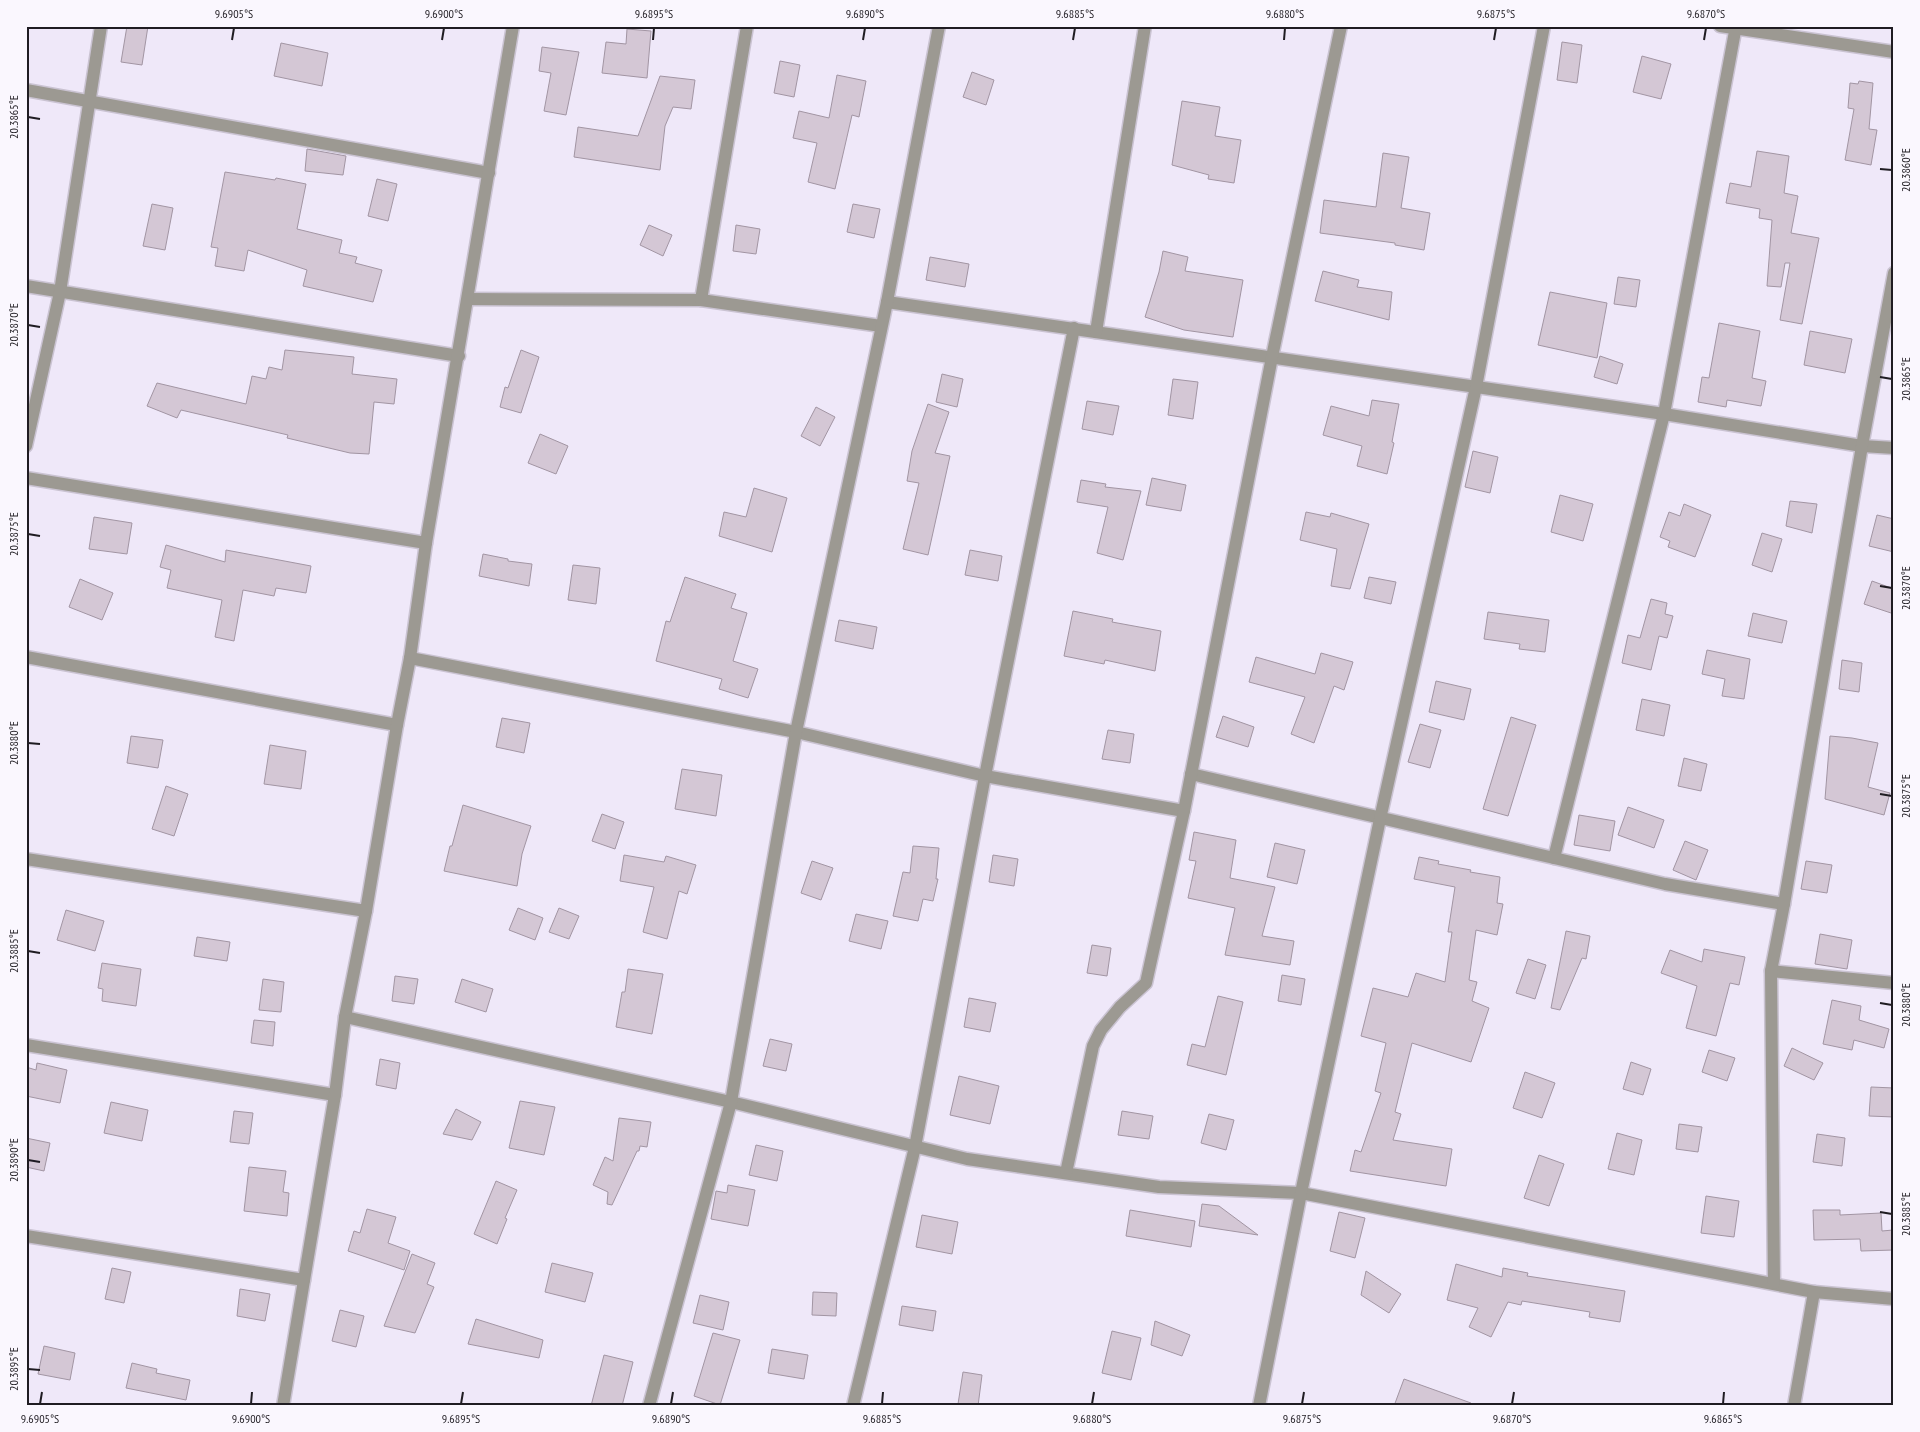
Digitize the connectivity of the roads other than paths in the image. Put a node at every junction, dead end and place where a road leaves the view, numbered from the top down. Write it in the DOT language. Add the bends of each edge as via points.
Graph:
graph roads {
  1 [pos="101,26"];
  2 [pos="514,26"];
  3 [pos="746,26"];
  4 [pos="939,26"];
  5 [pos="1145,26"];
  6 [pos="1341,26"];
  7 [pos="1544,26"];
  8 [pos="1720,26"];
  9 [pos="1736,27"];
  10 [pos="1894,52"];
  11 [pos="26,90"];
  12 [pos="89,100"];
  13 [pos="489,173"];
  14 [pos="1894,273"];
  15 [pos="26,286"];
  16 [pos="60,292"];
  17 [pos="468,299"];
  18 [pos="701,300"];
  19 [pos="887,302"];
  20 [pos="881,326"];
  21 [pos="1074,328"];
  22 [pos="1096,332"];
  23 [pos="459,356"];
  24 [pos="1272,357"];
  25 [pos="1476,387"];
  26 [pos="1664,414"];
  27 [pos="26,446"];
  28 [pos="1862,446"];
  29 [pos="1894,448"];
  30 [pos="26,478"];
  31 [pos="426,543"];
  32 [pos="26,657"];
  33 [pos="410,658"];
  34 [pos="397,725"];
  35 [pos="796,732"];
  36 [pos="1191,774"];
  37 [pos="985,776"];
  38 [pos="1184,811"];
  39 [pos="1380,819"];
  40 [pos="1554,858"];
  41 [pos="26,859"];
  42 [pos="1784,904"];
  43 [pos="366,911"];
  44 [pos="1771,971"];
  45 [pos="1894,983"];
  46 [pos="345,1017"];
  47 [pos="26,1045"];
  48 [pos="335,1095"];
  49 [pos="732,1102"];
  50 [pos="915,1147"];
  51 [pos="1066,1173"];
  52 [pos="1301,1193"];
  53 [pos="26,1236"];
  54 [pos="304,1280"];
  55 [pos="1774,1283"];
  56 [pos="1814,1292"];
  57 [pos="1894,1299"];
  58 [pos="283,1406"];
  59 [pos="649,1406"];
  60 [pos="853,1406"];
  61 [pos="1259,1406"];
  62 [pos="1794,1406"];
  1 -- 12 [label="street"];
  2 -- 13 [label="street"];
  3 -- 18 [label="street"];
  4 -- 19 [label="street"];
  5 -- 22 [label="street"];
  6 -- 24 [label="street"];
  7 -- 25 [label="street"];
  8 -- 9 [label="street"];
  9 -- 10 [label="street"];
  9 -- 26 [label="street"];
  11 -- 12 [label="street"];
  12 -- 13 [label="street"];
  12 -- 16 [label="street"];
  13 -- 17 [label="street"];
  14 -- 28 [label="street"];
  15 -- 16 [label="street"];
  16 -- 23 [label="street"];
  16 -- 27 [label="street"];
  17 -- 18 [label="street"];
  17 -- 23 [label="street"];
  18 -- 20 [label="street"];
  19 -- 20 [label="street"];
  19 -- 21 [label="street"];
  20 -- 35 [label="street"];
  21 -- 22 [label="street"];
  21 -- 37 [label="street"];
  22 -- 24 [label="street"];
  23 -- 31 [label="street"];
  24 -- 25 [label="street"];
  24 -- 36 [label="street"];
  25 -- 26 [label="street"];
  25 -- 39 [label="street"];
  26 -- 28 [label="street"];
  26 -- 40 [label="street"];
  28 -- 29 [label="street"];
  28 -- 42 [label="street"];
  30 -- 31 [label="street"];
  31 -- 33 [label="street"];
  32 -- 34 [label="street"];
  33 -- 34 [label="street"];
  33 -- 35 [label="street"];
  34 -- 43 [label="street"];
  35 -- 37 [label="street"];
  35 -- 49 [label="street"];
  36 -- 38 [label="street"];
  36 -- 39 [label="street"];
  37 -- 38 [label="street"];
  37 -- 50 [label="street"];
  38 -- 51 [label="street" via="1146,983 1120,1006 1093,1046"];
  39 -- 40 [label="street"];
  39 -- 52 [label="street"];
  40 -- 42 [label="street" via="1666,884"];
  41 -- 43 [label="street"];
  42 -- 44 [label="street"];
  43 -- 46 [label="street"];
  44 -- 45 [label="street"];
  44 -- 55 [label="street"];
  46 -- 48 [label="street"];
  46 -- 49 [label="street"];
  47 -- 48 [label="street"];
  48 -- 54 [label="street"];
  49 -- 50 [label="street"];
  49 -- 59 [label="street"];
  50 -- 51 [label="street"];
  50 -- 60 [label="street"];
  51 -- 52 [label="street" via="1159,1187"];
  52 -- 55 [label="street"];
  52 -- 61 [label="street"];
  53 -- 54 [label="street"];
  54 -- 58 [label="street"];
  55 -- 56 [label="street"];
  56 -- 57 [label="street"];
  56 -- 62 [label="street"];
}
